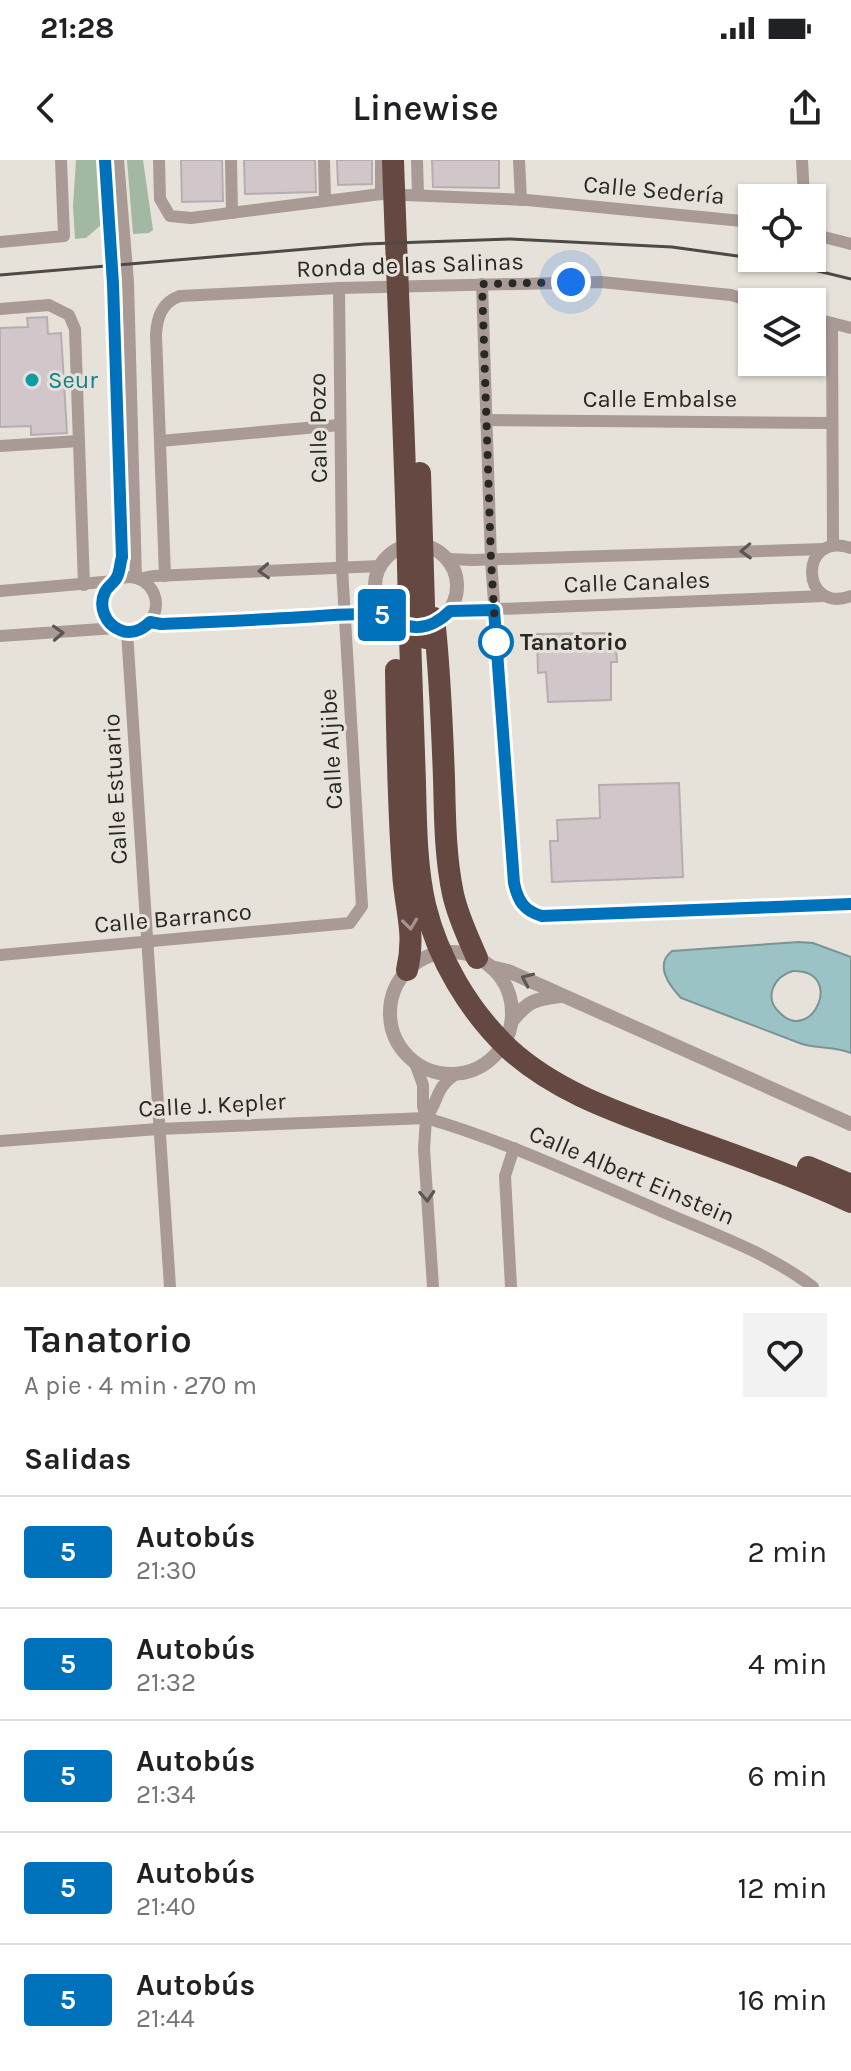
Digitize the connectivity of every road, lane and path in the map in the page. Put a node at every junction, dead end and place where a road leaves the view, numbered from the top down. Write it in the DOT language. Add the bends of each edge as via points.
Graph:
graph roads {
  1 [pos="61,160"];
  2 [pos="105,160"];
  3 [pos="118,160"];
  4 [pos="159,160"];
  5 [pos="231,160"];
  6 [pos="324,160"];
  7 [pos="381,160"];
  8 [pos="393,160"];
  9 [pos="408,160"];
  10 [pos="417,160"];
  11 [pos="519,160"];
  12 [pos="802,160"];
  13 [pos="803,184"];
  14 [pos="381,194"];
  15 [pos="418,195"];
  16 [pos="325,200"];
  17 [pos="521,200"];
  18 [pos="232,213"];
  19 [pos="738,221"];
  20 [pos="0,227"];
  21 [pos="117,228"];
  22 [pos="826,238"];
  23 [pos="0,242"];
  24 [pos="851,244"];
  25 [pos="482,284"];
  26 [pos="339,288"];
  27 [pos="738,297"];
  28 [pos="0,309"];
  29 [pos="405,317"];
  30 [pos="826,322"];
  31 [pos="832,323"];
  32 [pos="851,328"];
  33 [pos="486,420"];
  34 [pos="832,423"];
  35 [pos="340,425"];
  36 [pos="79,441"];
  37 [pos="160,441"];
  38 [pos="0,446"];
  39 [pos="828,547"];
  40 [pos="851,548"];
  41 [pos="448,559"];
  42 [pos="491,560"];
  43 [pos="380,566"];
  44 [pos="342,568"];
  45 [pos="165,576"];
  46 [pos="417,576"];
  47 [pos="138,578"];
  48 [pos="116,580"];
  49 [pos="84,585"];
  50 [pos="0,591"];
  51 [pos="825,596"];
  52 [pos="850,597"];
  53 [pos="494,610"];
  54 [pos="450,611"];
  55 [pos="345,615"];
  56 [pos="387,615"];
  57 [pos="150,622"];
  58 [pos="121,630"];
  59 [pos="0,636"];
  60 [pos="851,904"];
  61 [pos="350,923"];
  62 [pos="146,943"];
  63 [pos="0,955"];
  64 [pos="484,962"];
  65 [pos="407,970"];
  66 [pos="560,996"];
  67 [pos="512,1021"];
  68 [pos="415,1063"];
  69 [pos="456,1074"];
  70 [pos="426,1118"];
  71 [pos="851,1124"];
  72 [pos="158,1129"];
  73 [pos="0,1141"];
  74 [pos="514,1148"];
  75 [pos="812,1177"];
  76 [pos="851,1185"];
  77 [pos="851,1202"];
  78 [pos="806,1285"];
  79 [pos="170,1287"];
  80 [pos="433,1287"];
  81 [pos="511,1287"];
  1 -- 23 [label="street" via="64,236"];
  2 -- 21 [label="street"];
  3 -- 21 [label="street"];
  4 -- 18 [label="street, Calle Sedería" via="160,199 170,216"];
  5 -- 18 [label="street"];
  6 -- 16 [label="street"];
  7 -- 14 [label="street"];
  8 -- 29 [label="highway"];
  9 -- 29 [label="highway"];
  10 -- 15 [label="street"];
  11 -- 17 [label="street"];
  12 -- 13 [label="street"];
  14 -- 15 [label="street, Calle Sedería"];
  14 -- 16 [label="street, Calle Sedería"];
  15 -- 17 [label="street, Calle Sedería"];
  16 -- 18 [label="street, Calle Sedería"];
  17 -- 19 [label="street, Calle Sedería"];
  20 -- 23 [label="street"];
  21 -- 47 [label="street" via="128,282"];
  21 -- 48 [label="street" via="113,284 122,557"];
  22 -- 24 [label="street"];
  25 -- 26 [label="street, Ronda de las Salinas"];
  25 -- 27 [label="street, Ronda de las Salinas" via="601,282"];
  25 -- 33 [label="street"];
  26 -- 35 [label="street, Calle Pozo"];
  26 -- 37 [label="street, Ronda de las Salinas" via="172,299 160,313 156,335"];
  28 -- 36 [label="street" via="49,305 69,315 75,329"];
  29 -- 46 [label="highway"];
  30 -- 31 [label="street"];
  31 -- 32 [label="street"];
  31 -- 34 [label="street"];
  33 -- 34 [label="street, Calle Embalse"];
  33 -- 42 [label="street"];
  34 -- 39 [label="street"];
  35 -- 37 [label="street"];
  35 -- 44 [label="street, Calle Pozo"];
  36 -- 38 [label="street"];
  36 -- 49 [label="street"];
  37 -- 45 [label="street"];
  39 -- 40 [label="street, Calle Canales"];
  39 -- 42 [label="street, Calle Canales, one-way"];
  39 -- 51 [label="street" via="815,557 811,571"];
  41 -- 42 [label="street, Calle Canales"];
  41 -- 43 [label="street" via="418,544 396,550"];
  41 -- 54 [label="street" via="458,590"];
  42 -- 53 [label="street"];
  43 -- 44 [label="street"];
  43 -- 56 [label="street" via="376,597"];
  44 -- 45 [label="street, one-way"];
  44 -- 55 [label="street, Calle Aljibe"];
  45 -- 47 [label="street"];
  46 -- 64 [label="highway" via="433,607 454,897"];
  46 -- 65 [label="highway, one-way" via="400,593 396,669 403,877 412,933"];
  46 -- 75 [label="highway" via="434,870 444,920 475,985 527,1045 576,1078"];
  47 -- 48 [label="street"];
  47 -- 57 [label="street" via="156,598"];
  48 -- 49 [label="street"];
  48 -- 58 [label="street" via="104,593 102,609"];
  49 -- 50 [label="street"];
  51 -- 52 [label="street, Calle Canales"];
  51 -- 53 [label="street, Calle Canales"];
  53 -- 54 [label="street, Calle Canales"];
  53 -- 60 [label="street" via="514,883 526,909 542,916"];
  54 -- 56 [label="street" via="420,627 408,627"];
  55 -- 56 [label="street"];
  55 -- 57 [label="street"];
  55 -- 61 [label="street, Calle Aljibe" via="362,906"];
  57 -- 58 [label="street" via="140,630"];
  59 -- 58 [label="street, one-way"];
  58 -- 62 [label="street, Calle Estuario"];
  61 -- 62 [label="street, Calle Barranco"];
  62 -- 63 [label="street, Calle Barranco"];
  62 -- 72 [label="street, Calle Estuario"];
  64 -- 65 [label="street" via="459,952 440,952"];
  66 -- 64 [label="street, one-way"];
  64 -- 67 [label="street" via="508,992"];
  65 -- 68 [label="street" via="392,994 390,1022 400,1048"];
  66 -- 67 [label="street" via="536,999"];
  66 -- 71 [label="street"];
  67 -- 69 [label="street" via="498,1053 485,1065"];
  68 -- 69 [label="street"];
  68 -- 70 [label="street"];
  69 -- 70 [label="street" via="443,1083"];
  70 -- 72 [label="street, Calle J. Kepler"];
  70 -- 74 [label="street, Calle Albert Einstein"];
  70 -- 80 [label="street, one-way"];
  72 -- 73 [label="street, Calle J. Kepler"];
  72 -- 79 [label="street, Calle Estuario"];
  74 -- 78 [label="street, Calle Albert Einstein" via="771,1259"];
  74 -- 81 [label="street" via="505,1176"];
  75 -- 76 [label="highway"];
  75 -- 77 [label="highway"];
}
